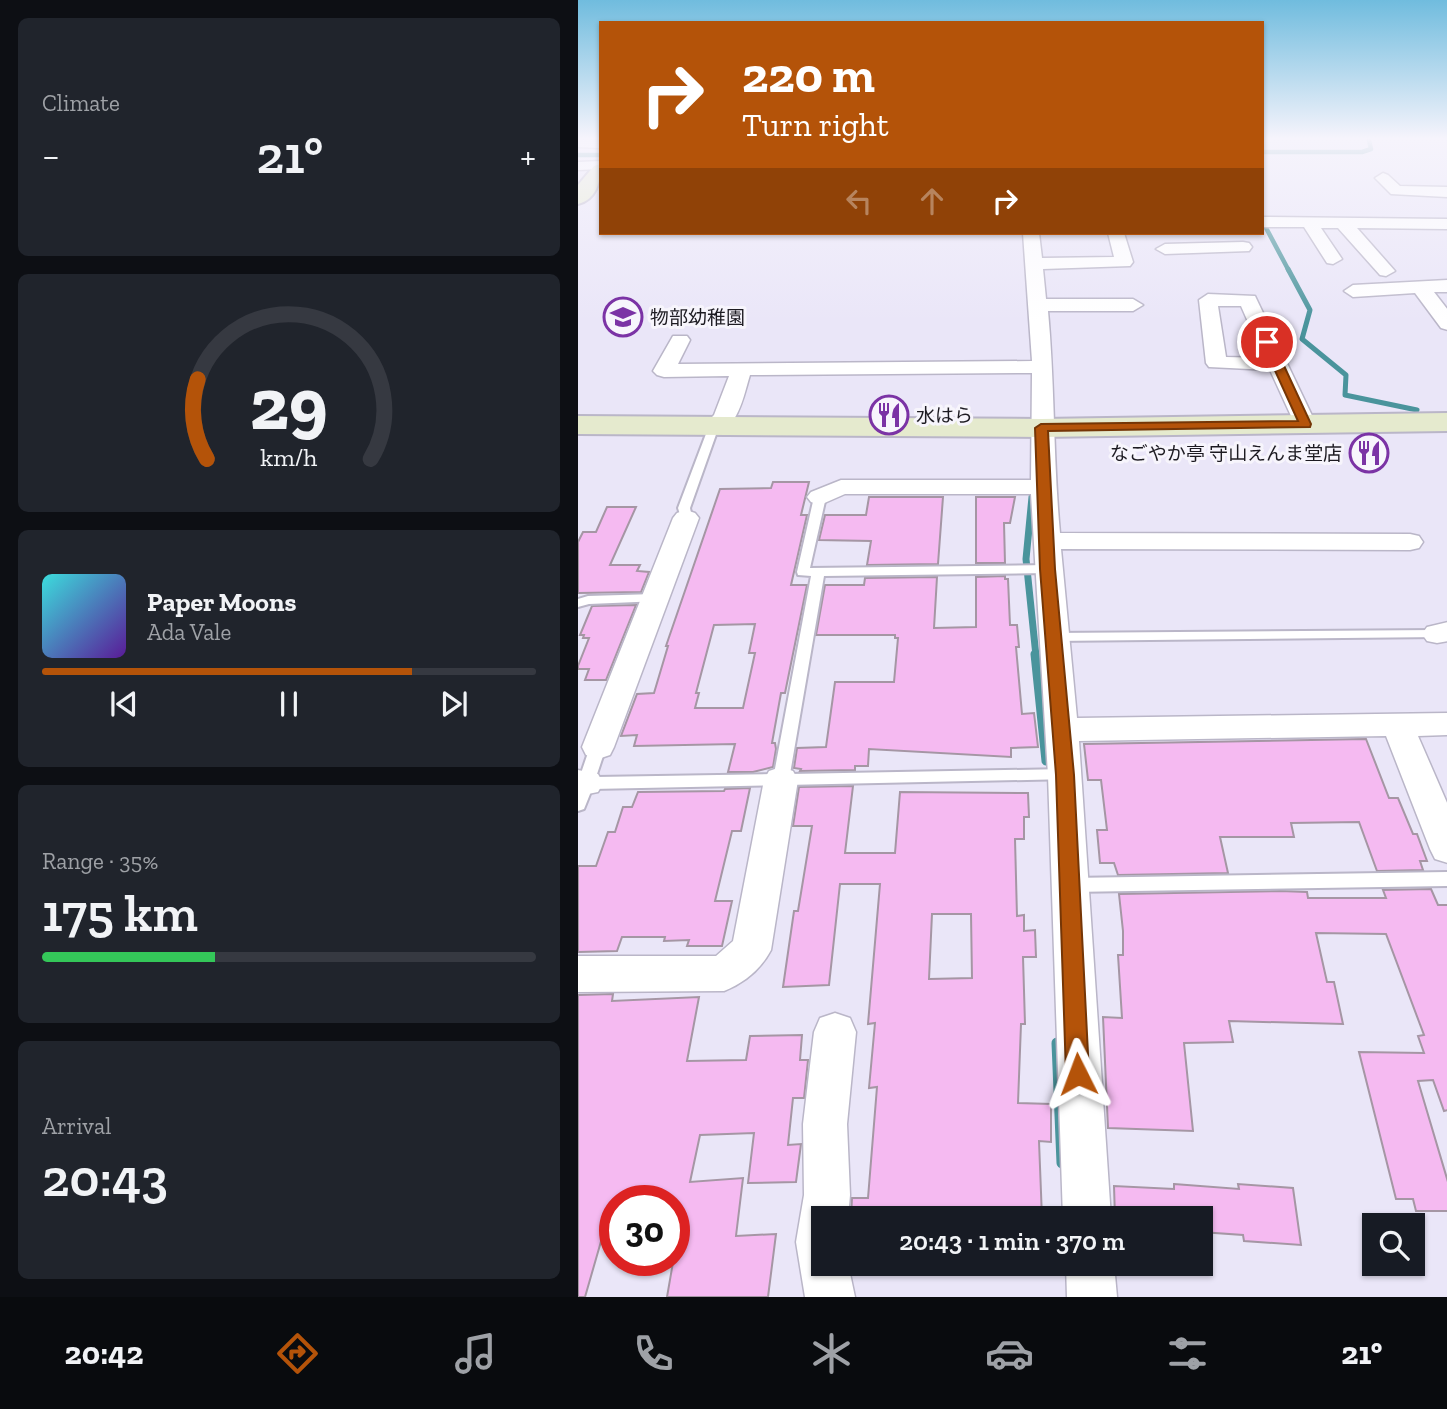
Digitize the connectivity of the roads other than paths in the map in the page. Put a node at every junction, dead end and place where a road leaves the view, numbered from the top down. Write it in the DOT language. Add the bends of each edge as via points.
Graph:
graph roads {
  1 [pos="1264,222"];
  2 [pos="1309,222"];
  3 [pos="1343,223"];
  4 [pos="1448,224"];
  5 [pos="1031,235"];
  6 [pos="1117,235"];
  7 [pos="1243,247"];
  8 [pos="1165,248"];
  9 [pos="1333,259"];
  10 [pos="1033,264"];
  11 [pos="1385,271"];
  12 [pos="1448,286"];
  13 [pos="1420,287"];
  14 [pos="1353,291"];
  15 [pos="1036,305"];
  16 [pos="1133,305"];
  17 [pos="1448,324"];
  18 [pos="680,340"];
  19 [pos="1277,364"];
  20 [pos="1036,367"];
  21 [pos="742,369"];
  22 [pos="1441,423"];
  23 [pos="1305,424"];
  24 [pos="578,425"];
  25 [pos="714,426"];
  26 [pos="1041,428"];
  27 [pos="1043,487"];
  28 [pos="820,497"];
  29 [pos="686,518"];
  30 [pos="1046,541"];
  31 [pos="1410,542"];
  32 [pos="1033,569"];
  33 [pos="818,572"];
  34 [pos="655,598"];
  35 [pos="578,603"];
  36 [pos="1442,632"];
  37 [pos="1053,637"];
  38 [pos="1396,724"];
  39 [pos="1448,724"];
  40 [pos="1061,730"];
  41 [pos="598,747"];
  42 [pos="1065,775"];
  43 [pos="782,780"];
  44 [pos="581,790"];
  45 [pos="1448,849"];
  46 [pos="1448,879"];
  47 [pos="1069,885"];
  48 [pos="578,974"];
  49 [pos="835,1032"];
  50 [pos="825,1206"];
  51 [pos="1086,1206"];
  52 [pos="826,1276"];
  53 [pos="1091,1276"];
  54 [pos="830,1297"];
  55 [pos="1092,1297"];
  1 -- 2 [label="street"];
  2 -- 3 [label="street"];
  2 -- 9 [label="street"];
  3 -- 4 [label="street"];
  3 -- 11 [label="street"];
  5 -- 10 [label="street"];
  6 -- 10 [label="street" via="1124,262"];
  7 -- 8 [label="street"];
  10 -- 15 [label="street"];
  12 -- 13 [label="street"];
  13 -- 14 [label="street"];
  13 -- 17 [label="street"];
  15 -- 16 [label="street"];
  15 -- 20 [label="street"];
  18 -- 21 [label="street" via="664,371"];
  19 -- 23 [label="street"];
  20 -- 21 [label="street"];
  20 -- 26 [label="street"];
  21 -- 25 [label="street" via="724,418"];
  22 -- 23 [label="street"];
  23 -- 26 [label="street"];
  24 -- 25 [label="street"];
  25 -- 26 [label="street"];
  25 -- 29 [label="lane" via="684,508"];
  26 -- 27 [label="street"];
  27 -- 28 [label="street" via="840,488"];
  27 -- 30 [label="street"];
  28 -- 33 [label="lane" via="803,572"];
  29 -- 34 [label="street"];
  30 -- 31 [label="street"];
  30 -- 32 [label="street"];
  32 -- 33 [label="lane"];
  32 -- 37 [label="street"];
  33 -- 43 [label="lane"];
  34 -- 35 [label="lane"];
  34 -- 41 [label="street"];
  36 -- 37 [label="lane"];
  37 -- 40 [label="street"];
  38 -- 39 [label="street"];
  38 -- 40 [label="street"];
  38 -- 45 [label="street"];
  40 -- 42 [label="street"];
  41 -- 44 [label="lane"];
  42 -- 43 [label="lane"];
  42 -- 47 [label="street"];
  43 -- 44 [label="lane"];
  43 -- 48 [label="street" via="751,950 724,973"];
  46 -- 47 [label="lane"];
  47 -- 51 [label="street"];
  49 -- 50 [label="street" via="825,1124"];
  52 -- 54 [label="street"];
  53 -- 55 [label="street"];
}
